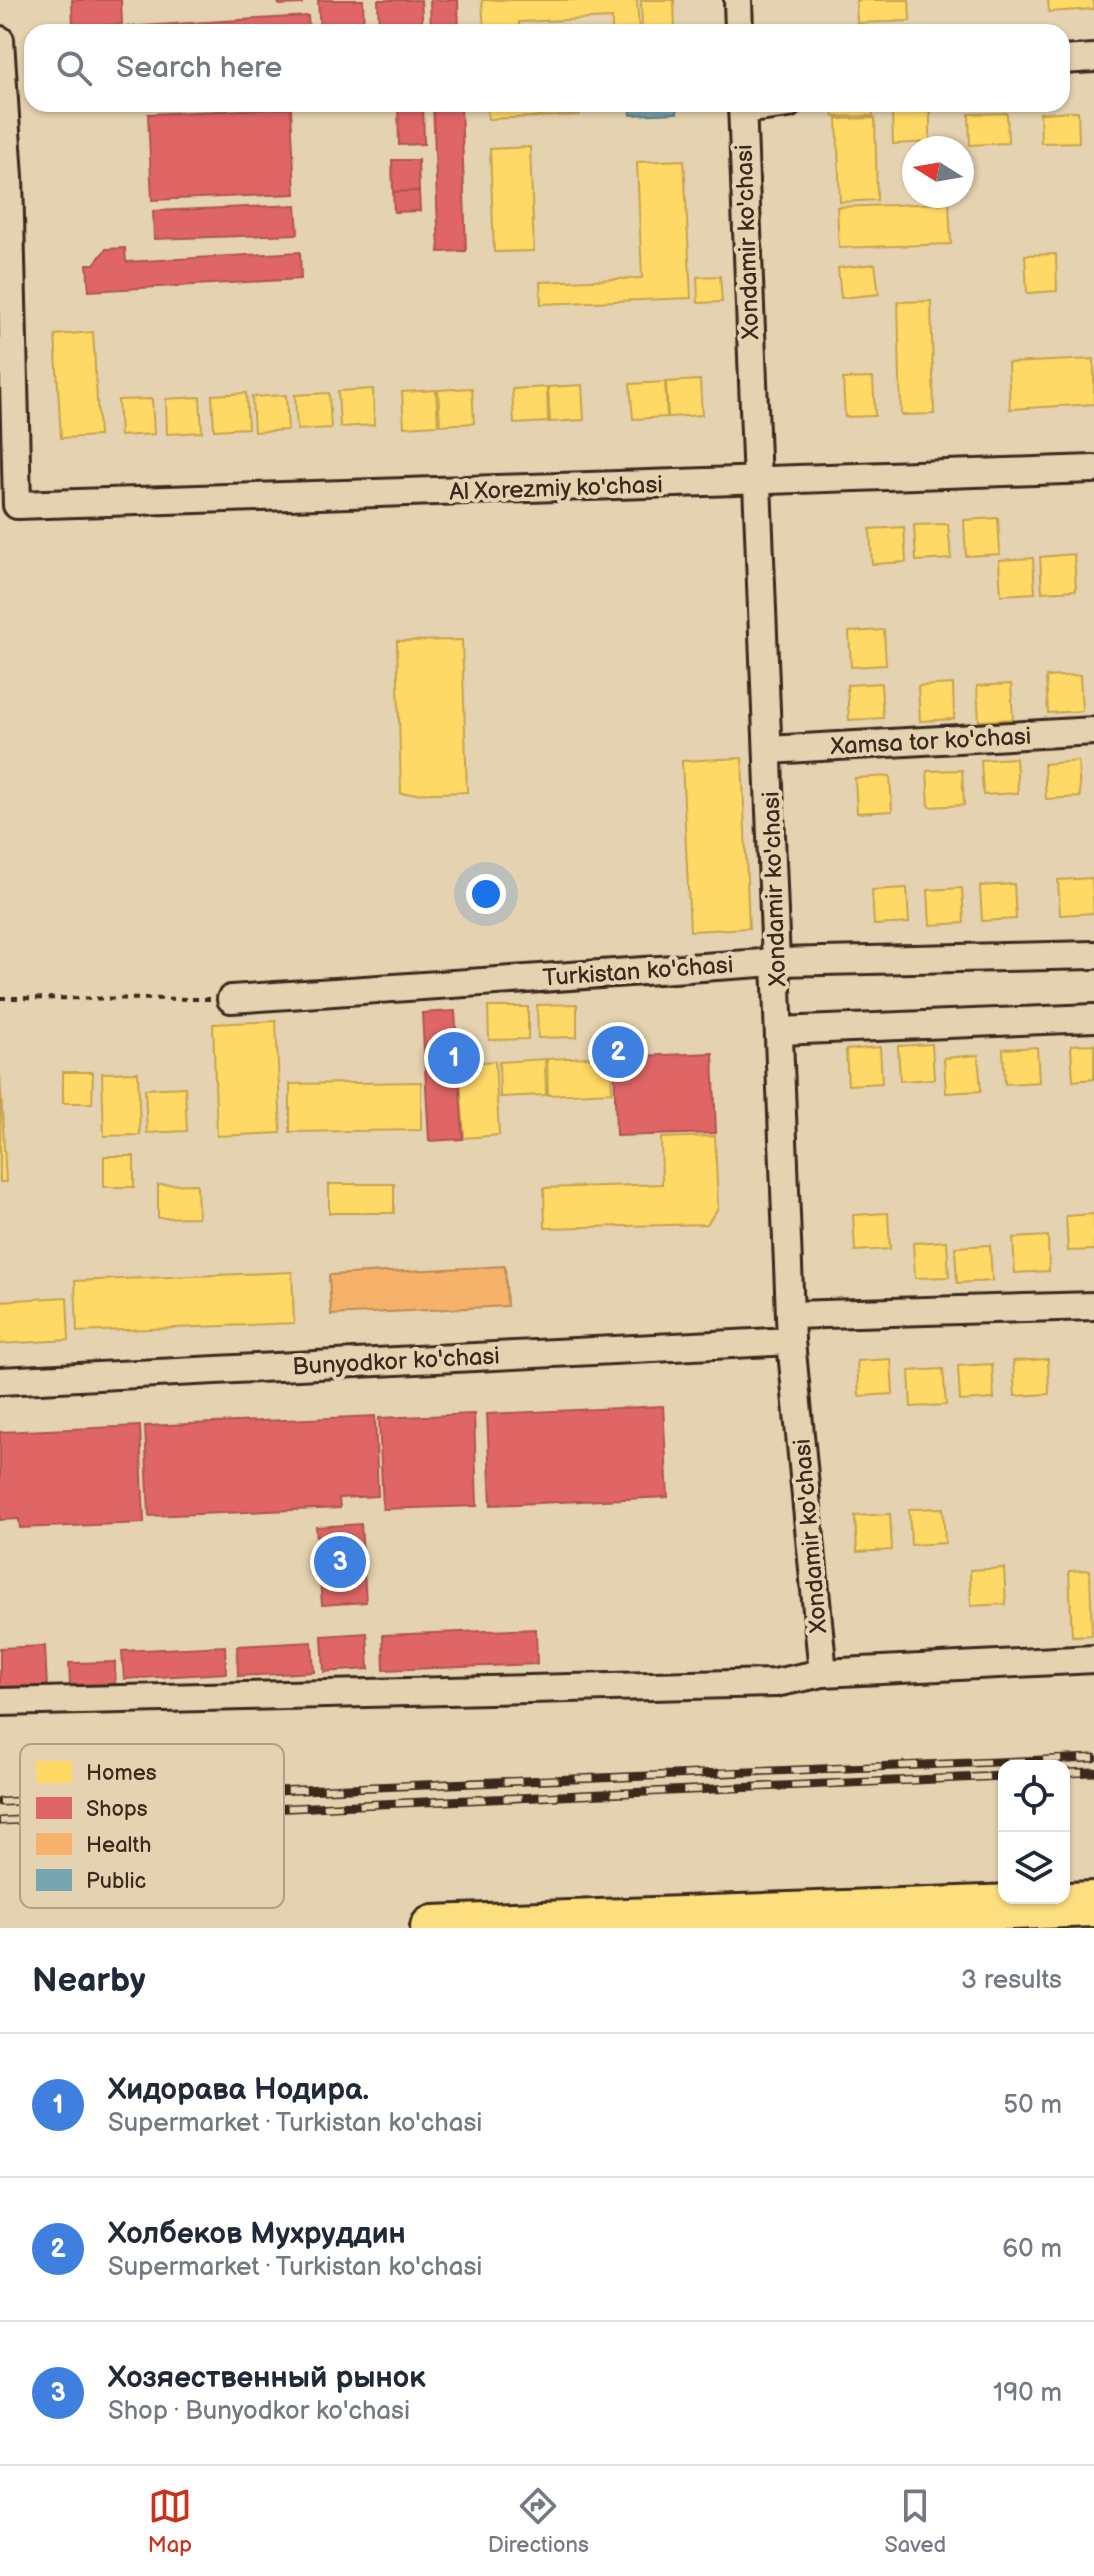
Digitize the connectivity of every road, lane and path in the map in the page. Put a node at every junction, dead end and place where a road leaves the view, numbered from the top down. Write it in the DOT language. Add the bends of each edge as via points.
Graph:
graph roads {
  1 [pos="738,0"];
  2 [pos="739,24"];
  3 [pos="0,40"];
  4 [pos="1094,58"];
  5 [pos="1070,60"];
  6 [pos="742,112"];
  7 [pos="1094,469"];
  8 [pos="756,482"];
  9 [pos="1094,731"];
  10 [pos="769,750"];
  11 [pos="1094,955"];
  12 [pos="777,962"];
  13 [pos="0,998"];
  14 [pos="231,999"];
  15 [pos="1094,1018"];
  16 [pos="779,1031"];
  17 [pos="1094,1306"];
  18 [pos="791,1328"];
  19 [pos="0,1381"];
  20 [pos="1094,1659"];
  21 [pos="823,1673"];
  22 [pos="0,1702"];
  23 [pos="1094,1904"];
  24 [pos="433,1928"];
  1 -- 2 [label="street"];
  3 -- 8 [label="street, Al Xorezmiy ko'chasi" via="17,505"];
  4 -- 5 [label="street"];
  6 -- 8 [label="street, Xondamir ko'chasi"];
  7 -- 8 [label="street, Al Xorezmiy ko'chasi"];
  8 -- 10 [label="street, Xondamir ko'chasi"];
  9 -- 10 [label="street, Xamsa tor ko'chasi"];
  10 -- 12 [label="street, Xondamir ko'chasi"];
  11 -- 12 [label="street, Turkistan ko'chasi"];
  12 -- 14 [label="street, Turkistan ko'chasi"];
  12 -- 16 [label="street, Xondamir ko'chasi"];
  13 -- 14 [label="path"];
  15 -- 16 [label="street"];
  16 -- 18 [label="street, Xondamir ko'chasi"];
  17 -- 18 [label="street, Bunyodkor ko'chasi"];
  18 -- 19 [label="street, Bunyodkor ko'chasi"];
  18 -- 21 [label="street, Xondamir ko'chasi"];
  20 -- 21 [label="street"];
  21 -- 22 [label="street" via="775,1683"];
  23 -- 24 [label="highway"];
}
